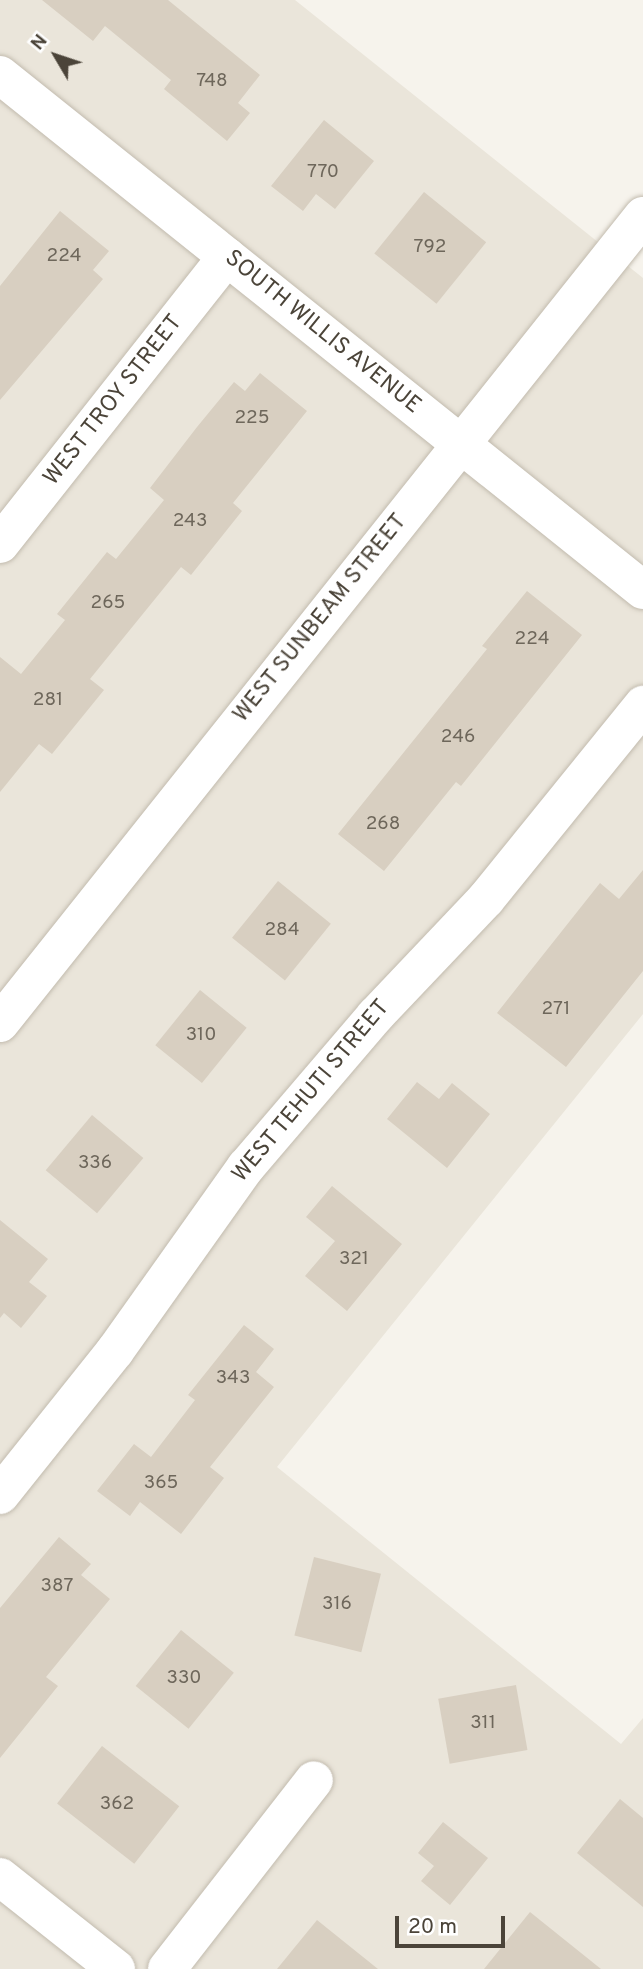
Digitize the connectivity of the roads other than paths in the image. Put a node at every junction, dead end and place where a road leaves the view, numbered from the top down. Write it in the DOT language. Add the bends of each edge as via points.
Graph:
graph roads {
  1 [pos="0,75"];
  2 [pos="643,216"];
  3 [pos="227,257"];
  4 [pos="461,444"];
  5 [pos="0,544"];
  6 [pos="643,590"];
  7 [pos="643,705"];
  8 [pos="0,1023"];
  9 [pos="0,1495"];
  10 [pos="314,1780"];
  11 [pos="0,1877"];
  12 [pos="116,1969"];
  13 [pos="167,1969"];
  1 -- 3 [label="street, SOUTH WILLIS AVENUE"];
  2 -- 4 [label="street, WEST SUNBEAM STREET"];
  3 -- 4 [label="street, SOUTH WILLIS AVENUE"];
  3 -- 5 [label="street, WEST TROY STREET"];
  4 -- 6 [label="street, SOUTH WILLIS AVENUE"];
  4 -- 8 [label="street, WEST SUNBEAM STREET"];
  7 -- 9 [label="street, WEST TEHUTI STREET" via="486,899 374,1016 246,1167 115,1351"];
  10 -- 13 [label="street"];
  11 -- 12 [label="street"];
}
